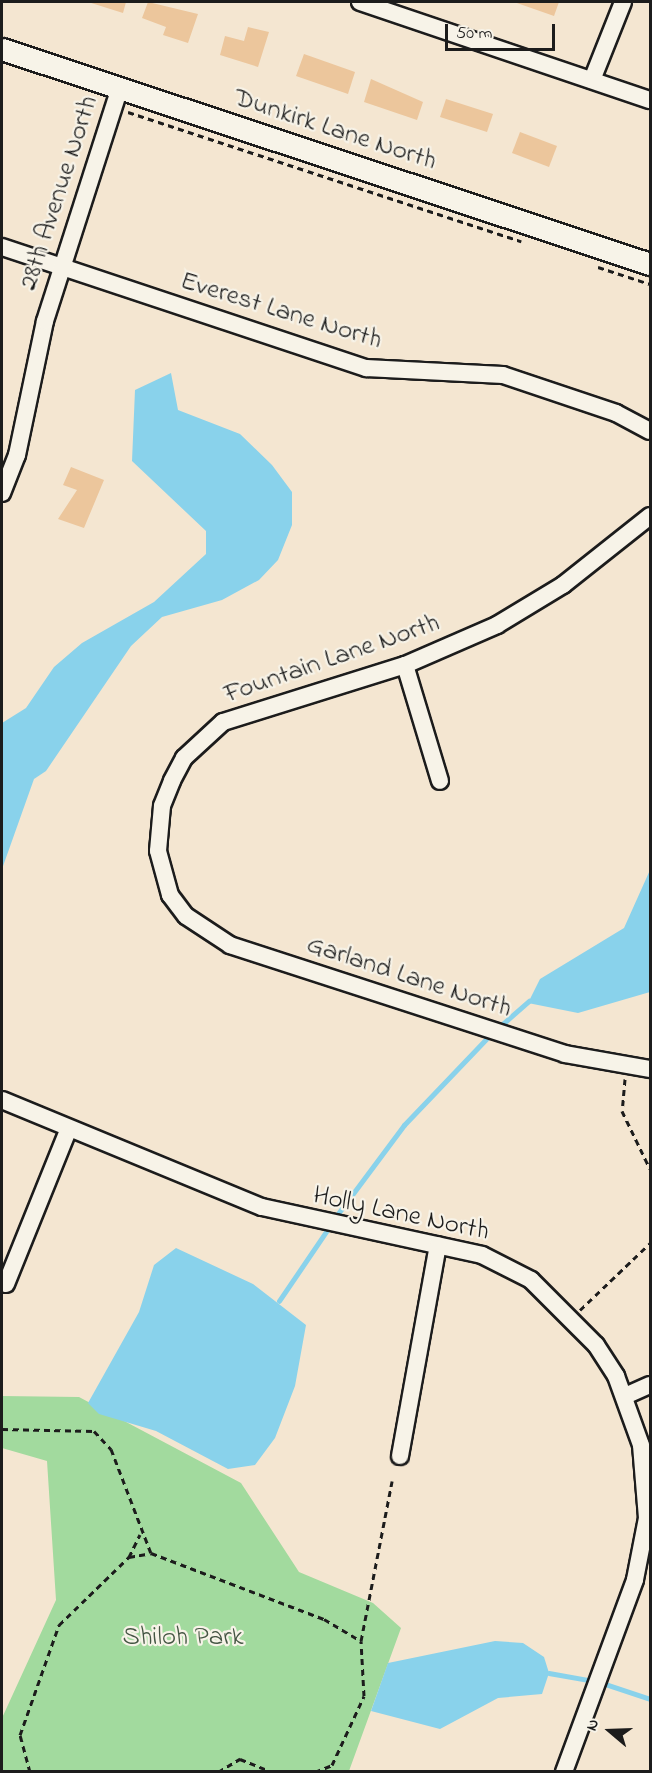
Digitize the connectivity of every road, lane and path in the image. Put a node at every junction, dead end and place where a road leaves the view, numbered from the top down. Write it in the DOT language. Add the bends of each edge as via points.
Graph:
graph roads {
  1 [pos="623,2"];
  2 [pos="371,3"];
  3 [pos="2,49"];
  4 [pos="592,80"];
  5 [pos="117,98"];
  6 [pos="651,100"];
  7 [pos="529,244"];
  8 [pos="2,248"];
  9 [pos="585,262"];
  10 [pos="651,264"];
  11 [pos="61,270"];
  12 [pos="651,284"];
  13 [pos="651,431"];
  14 [pos="2,493"];
  15 [pos="651,516"];
  16 [pos="405,665"];
  17 [pos="440,782"];
  18 [pos="170,896"];
  19 [pos="626,1067"];
  20 [pos="651,1069"];
  21 [pos="2,1100"];
  22 [pos="69,1128"];
  23 [pos="651,1169"];
  24 [pos="651,1243"];
  25 [pos="438,1245"];
  26 [pos="6,1284"];
  27 [pos="572,1318"];
  28 [pos="651,1385"];
  29 [pos="625,1396"];
  30 [pos="2,1429"];
  31 [pos="400,1456"];
  32 [pos="392,1481"];
  33 [pos="140,1533"];
  34 [pos="151,1553"];
  35 [pos="646,1555"];
  36 [pos="129,1557"];
  37 [pos="361,1641"];
  38 [pos="30,1772"];
  39 [pos="218,1772"];
  40 [pos="273,1772"];
  41 [pos="315,1772"];
  42 [pos="564,1772"];
  1 -- 4 [label="street"];
  2 -- 4 [label="street"];
  3 -- 5 [label="street, Dunkirk Lane North"];
  4 -- 6 [label="street"];
  5 -- 7 [label="path"];
  5 -- 10 [label="street, Dunkirk Lane North"];
  5 -- 11 [label="street, 28th Avenue North"];
  8 -- 11 [label="street, Everest Lane North"];
  9 -- 12 [label="path"];
  11 -- 13 [label="street, Everest Lane North" via="184,305 366,368 468,370 537,384"];
  11 -- 14 [label="street, 28th Avenue North" via="17,455"];
  15 -- 16 [label="street, Fountain Lane North" via="532,606"];
  16 -- 17 [label="street"];
  16 -- 18 [label="street, Fountain Lane North" via="247,711 201,738 184,758 162,806 158,851"];
  18 -- 19 [label="street, Garland Lane North" via="186,916 230,945 565,1054"];
  19 -- 20 [label="street, Garland Lane North"];
  19 -- 23 [label="path" via="622,1111"];
  21 -- 22 [label="street, Holly Lane North"];
  22 -- 25 [label="street, Holly Lane North" via="262,1207"];
  22 -- 26 [label="street"];
  24 -- 27 [label="path"];
  25 -- 27 [label="street, Holly Lane North" via="507,1266"];
  25 -- 31 [label="street"];
  27 -- 29 [label="street, Holly Lane North" via="596,1345"];
  28 -- 29 [label="street"];
  29 -- 35 [label="street, Holly Lane North" via="646,1482"];
  30 -- 33 [label="path" via="94,1431 111,1449"];
  32 -- 37 [label="path"];
  33 -- 34 [label="path"];
  33 -- 36 [label="path"];
  34 -- 36 [label="path"];
  34 -- 37 [label="path" via="324,1619"];
  35 -- 42 [label="street, Holly Lane North"];
  36 -- 38 [label="path" via="59,1625 20,1735"];
  37 -- 41 [label="path" via="364,1696 332,1765"];
  39 -- 40 [label="path" via="240,1759"];
}
